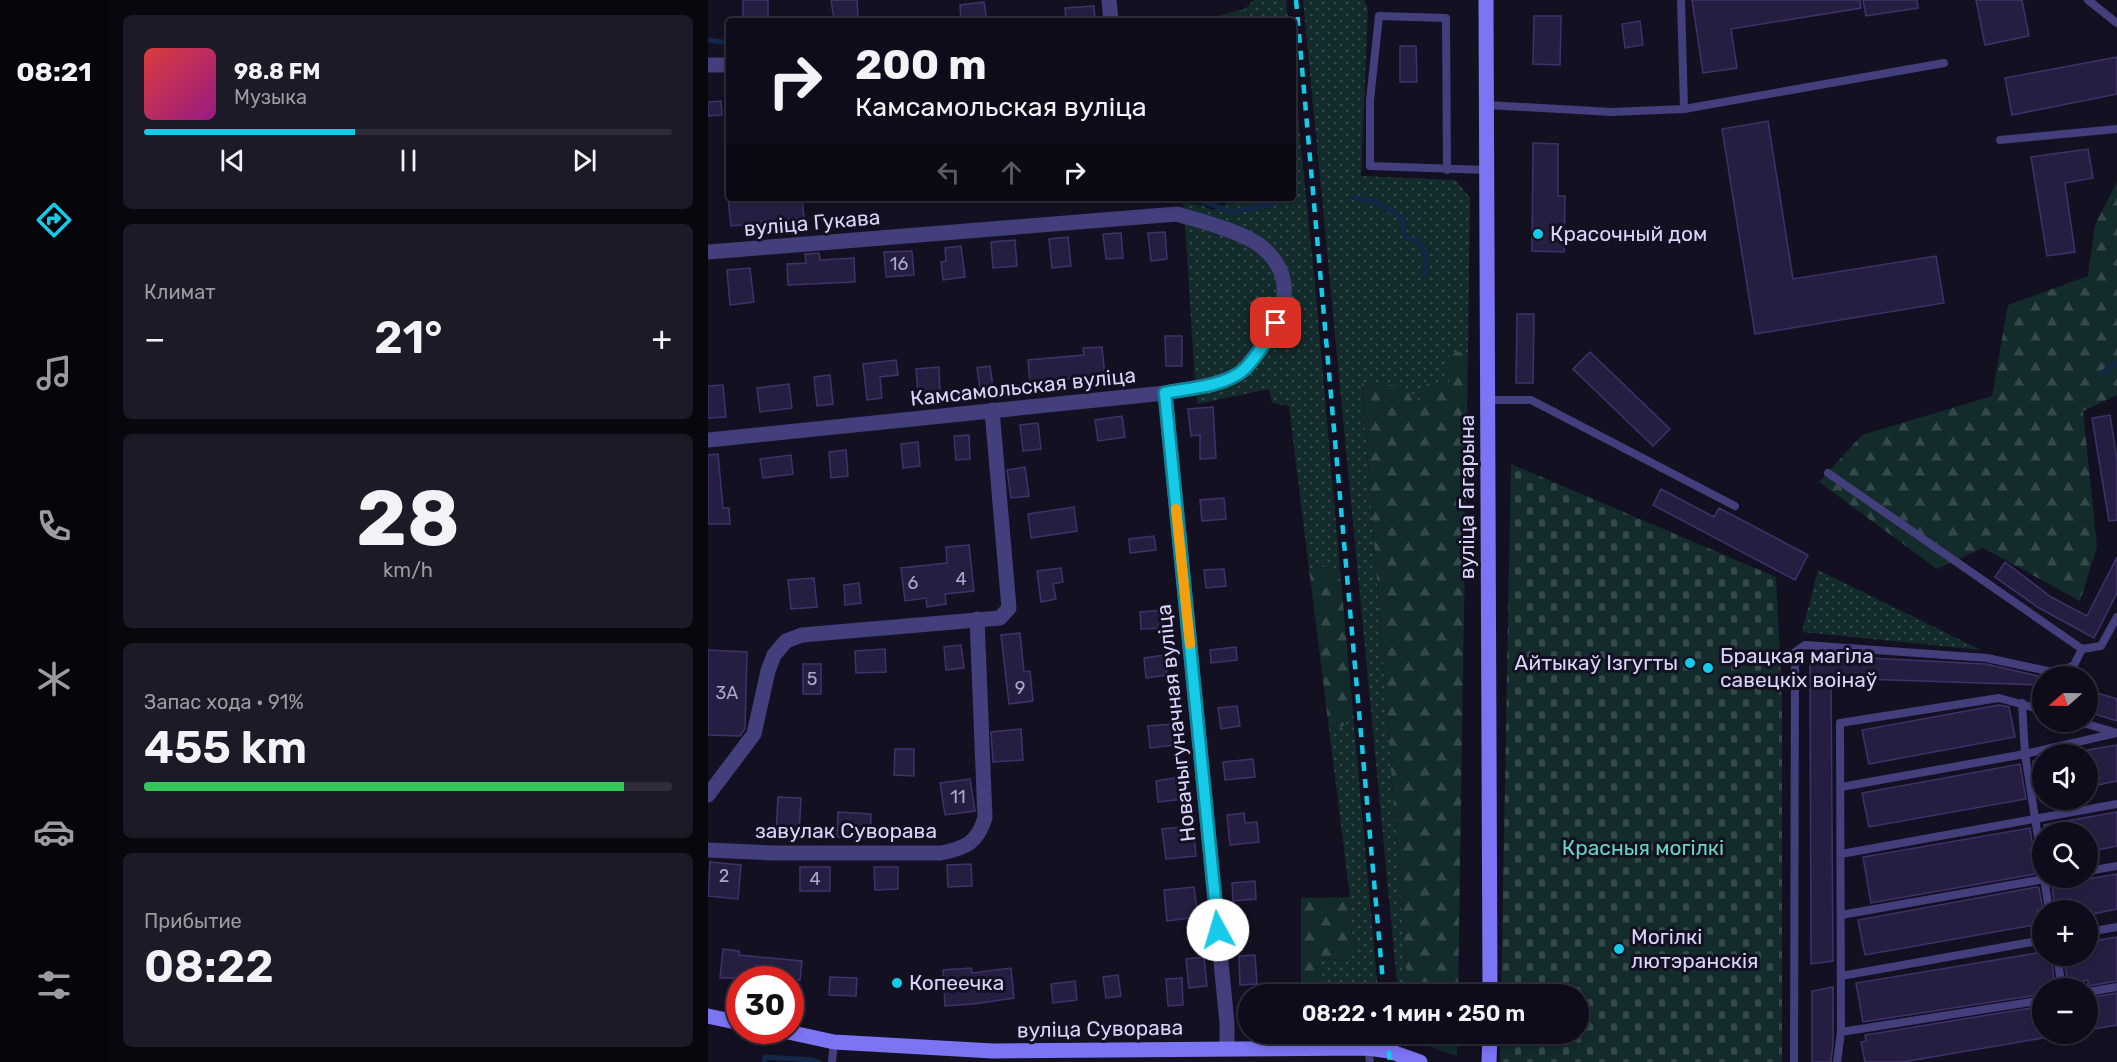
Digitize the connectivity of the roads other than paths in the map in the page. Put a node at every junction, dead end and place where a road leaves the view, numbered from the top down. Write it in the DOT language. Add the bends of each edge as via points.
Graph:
graph roads {
  1 [pos="1109,0"];
  2 [pos="1486,0"];
  3 [pos="1682,0"];
  4 [pos="2088,0"];
  5 [pos="1111,18"];
  6 [pos="2117,23"];
  7 [pos="1944,63"];
  8 [pos="708,65"];
  9 [pos="726,65"];
  10 [pos="1487,105"];
  11 [pos="1684,109"];
  12 [pos="2117,129"];
  13 [pos="2000,140"];
  14 [pos="1447,170"];
  15 [pos="1487,170"];
  16 [pos="708,252"];
  17 [pos="1285,286"];
  18 [pos="1165,393"];
  19 [pos="1488,400"];
  20 [pos="992,410"];
  21 [pos="708,440"];
  22 [pos="1828,473"];
  23 [pos="1735,506"];
  24 [pos="2117,617"];
  25 [pos="977,620"];
  26 [pos="2082,649"];
  27 [pos="2022,703"];
  28 [pos="2032,706"];
  29 [pos="2098,727"];
  30 [pos="2117,733"];
  31 [pos="2025,754"];
  32 [pos="1841,787"];
  33 [pos="708,795"];
  34 [pos="2117,804"];
  35 [pos="2035,818"];
  36 [pos="2036,822"];
  37 [pos="708,850"];
  38 [pos="1841,854"];
  39 [pos="2117,866"];
  40 [pos="2098,869"];
  41 [pos="2032,878"];
  42 [pos="1841,915"];
  43 [pos="2117,927"];
  44 [pos="2098,930"];
  45 [pos="2032,942"];
  46 [pos="1841,976"];
  47 [pos="1490,984"];
  48 [pos="2117,987"];
  49 [pos="2098,990"];
  50 [pos="2032,1002"];
  51 [pos="708,1016"];
  52 [pos="726,1020"];
  53 [pos="1841,1032"];
  54 [pos="804,1035"];
  55 [pos="834,1042"];
  56 [pos="1490,1044"];
  57 [pos="1227,1055"];
  58 [pos="1369,1055"];
  59 [pos="1070,1056"];
  60 [pos="832,1062"];
  61 [pos="1420,1062"];
  62 [pos="1489,1062"];
  63 [pos="1794,1062"];
  64 [pos="1836,1062"];
  1 -- 5 [label="street"];
  2 -- 10 [label="main road, вуліца Гагарына"];
  3 -- 11 [label="lane"];
  4 -- 6 [label="lane"];
  7 -- 11 [label="lane"];
  8 -- 9 [label="street"];
  10 -- 11 [label="lane" via="1612,112"];
  10 -- 15 [label="main road, вуліца Гагарына"];
  12 -- 13 [label="lane"];
  14 -- 14 [label="lane" via="1370,166 1370,100 1379,16 1446,18"];
  14 -- 15 [label="lane"];
  15 -- 19 [label="main road, вуліца Гагарына"];
  16 -- 17 [label="street, вуліца Гукава" via="1177,214 1225,229 1261,246 1278,264"];
  17 -- 18 [label="street, Камсамольская вуліца" via="1283,309 1270,336 1242,372 1221,382"];
  18 -- 20 [label="street, Камсамольская вуліца"];
  18 -- 57 [label="street, Новачыгуначная вуліца" via="1225,999"];
  19 -- 23 [label="lane" via="1532,400"];
  19 -- 47 [label="main road, вуліца Гагарына"];
  20 -- 21 [label="street, Камсамольская вуліца"];
  20 -- 25 [label="street" via="1009,608 1000,618"];
  22 -- 26 [label="lane"];
  24 -- 26 [label="lane" via="2101,646"];
  25 -- 33 [label="street" via="802,636 786,641 774,655 768,671 754,734"];
  25 -- 37 [label="street, завулак Суворава" via="985,818 979,835 969,844 941,853 776,854"];
  26 -- 63 [label="lane" via="2074,665 2057,673 1987,658 1805,645 1795,652"];
  27 -- 28 [label="lane"];
  27 -- 31 [label="lane"];
  27 -- 32 [label="lane" via="1999,698 1840,723"];
  29 -- 30 [label="lane"];
  30 -- 31 [label="lane"];
  31 -- 32 [label="lane"];
  31 -- 35 [label="lane"];
  32 -- 38 [label="lane"];
  34 -- 35 [label="lane"];
  35 -- 36 [label="lane"];
  35 -- 38 [label="lane"];
  38 -- 42 [label="lane"];
  39 -- 40 [label="lane"];
  41 -- 42 [label="lane"];
  42 -- 46 [label="lane"];
  43 -- 44 [label="lane"];
  45 -- 46 [label="lane"];
  46 -- 53 [label="lane"];
  48 -- 49 [label="lane"];
  50 -- 53 [label="lane"];
  51 -- 52 [label="main road"];
  53 -- 64 [label="lane"];
  54 -- 55 [label="main road, вуліца Суворава"];
  55 -- 59 [label="main road, вуліца Суворава"];
  55 -- 60 [label="lane"];
  56 -- 62 [label="main road"];
  57 -- 58 [label="main road, вуліца Суворава"];
  57 -- 59 [label="main road, вуліца Суворава"];
  58 -- 61 [label="main road, вуліца Суворава" via="1389,1051"];
}
